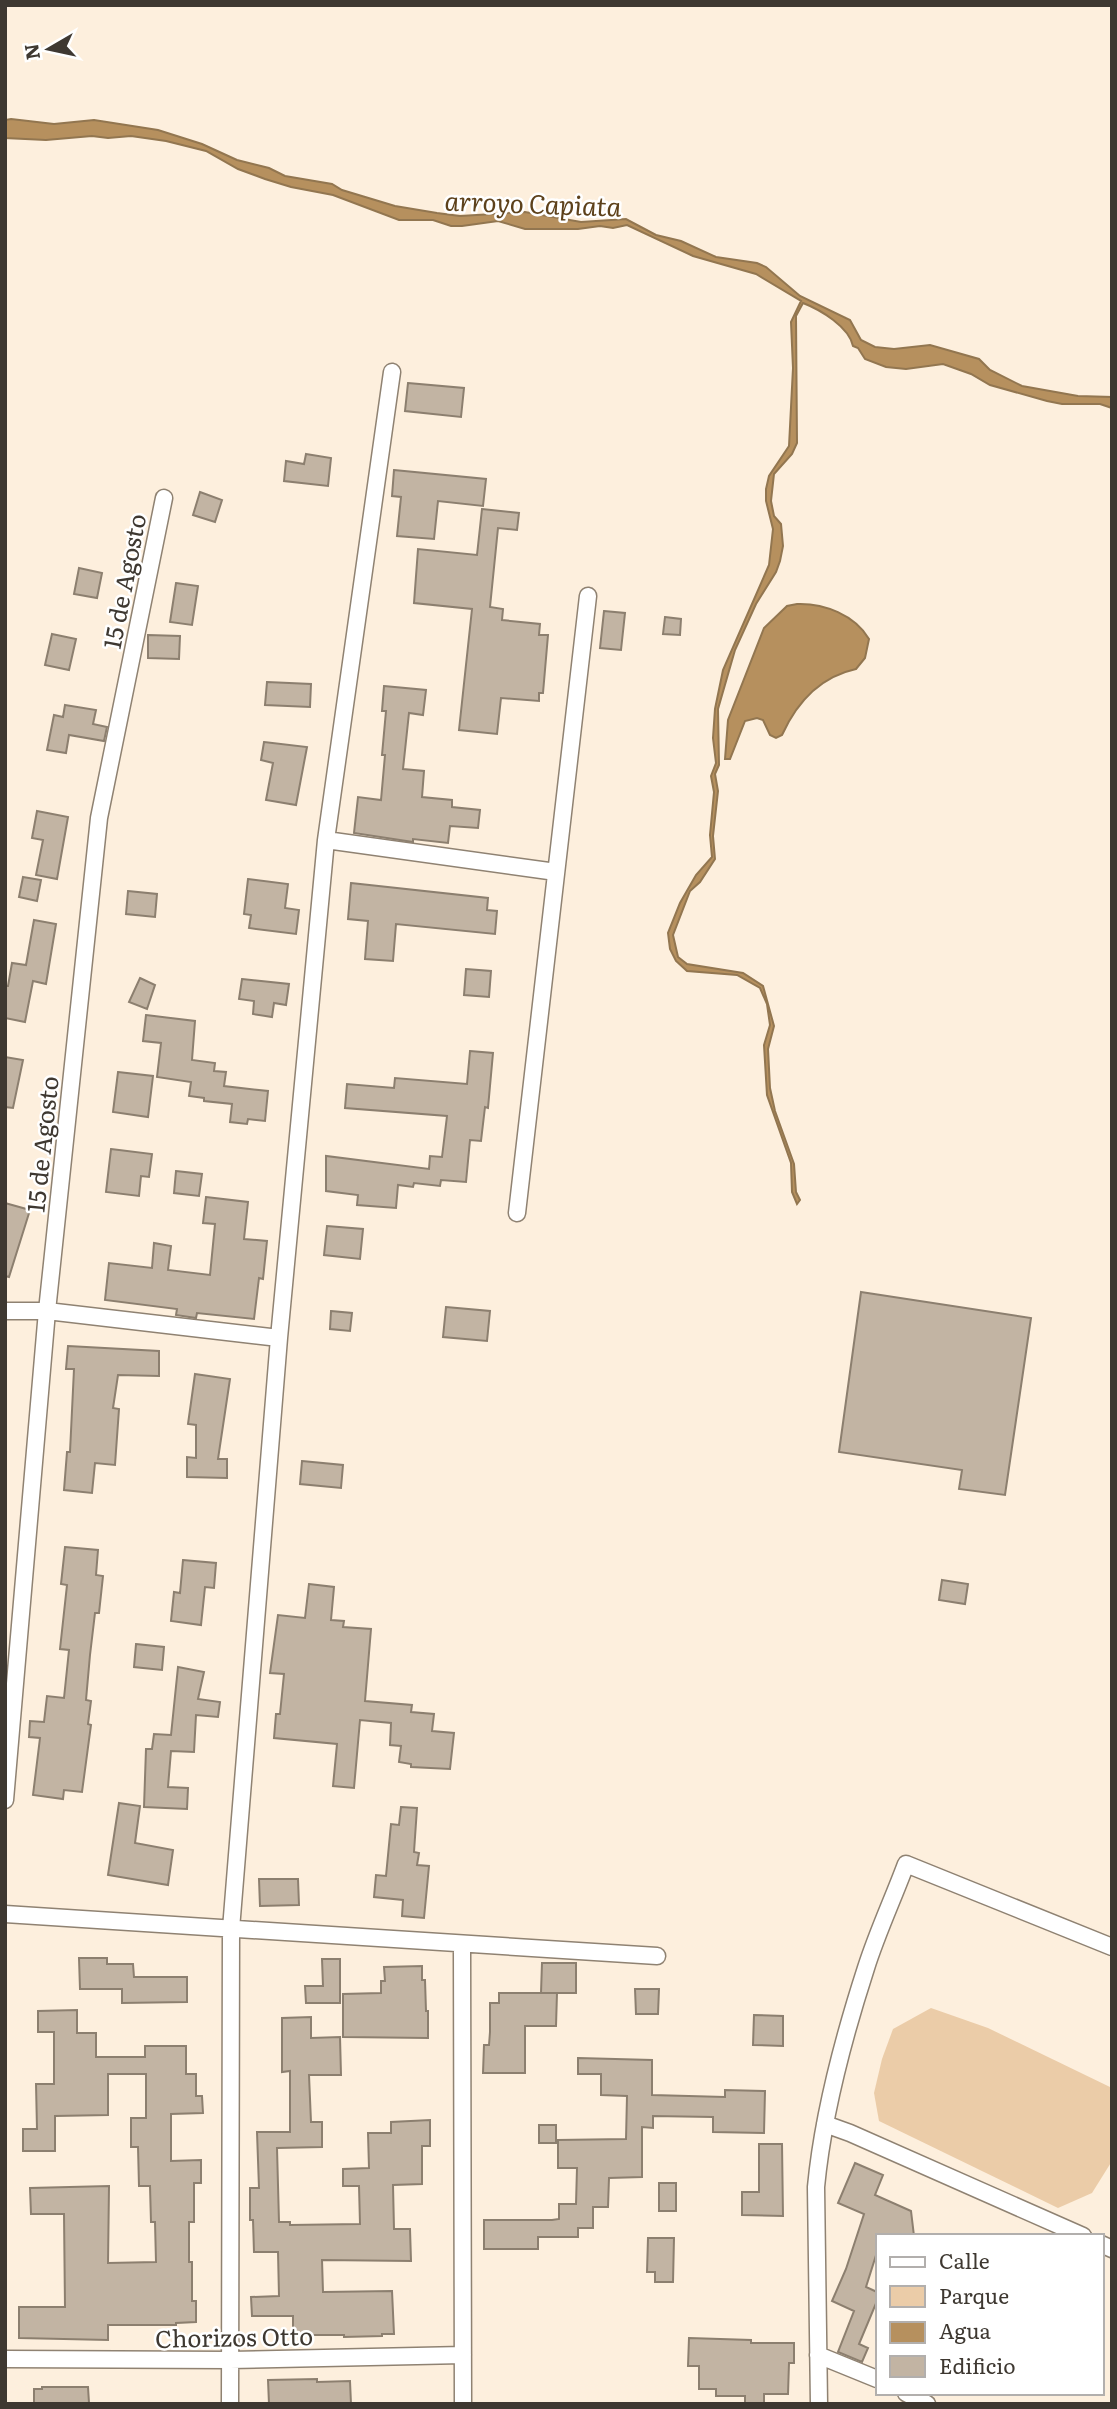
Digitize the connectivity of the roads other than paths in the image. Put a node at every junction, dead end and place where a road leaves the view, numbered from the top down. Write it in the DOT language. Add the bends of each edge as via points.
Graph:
graph roads {
  1 [pos="392,372"];
  2 [pos="163,498"];
  3 [pos="588,596"];
  4 [pos="326,840"];
  5 [pos="556,872"];
  6 [pos="517,1213"];
  7 [pos="5,1311"];
  8 [pos="47,1311"];
  9 [pos="279,1338"];
  10 [pos="5,1800"];
  11 [pos="5,1914"];
  12 [pos="231,1929"];
  13 [pos="462,1945"];
  14 [pos="1112,1947"];
  15 [pos="657,1956"];
  16 [pos="825,2124"];
  17 [pos="1078,2234"];
  18 [pos="463,2355"];
  19 [pos="818,2355"];
  20 [pos="5,2359"];
  21 [pos="230,2360"];
  22 [pos="876,2379"];
  23 [pos="910,2395"];
  24 [pos="230,2404"];
  25 [pos="463,2404"];
  26 [pos="819,2404"];
  27 [pos="927,2404"];
  1 -- 4 [label="street"];
  2 -- 8 [label="street, 15 de Agosto" via="99,818"];
  3 -- 5 [label="street"];
  4 -- 5 [label="street"];
  4 -- 9 [label="street"];
  5 -- 6 [label="street"];
  7 -- 8 [label="street"];
  8 -- 9 [label="street"];
  8 -- 10 [label="street, 15 de Agosto"];
  9 -- 12 [label="street"];
  11 -- 12 [label="street"];
  12 -- 13 [label="street"];
  12 -- 21 [label="street"];
  13 -- 15 [label="street"];
  13 -- 18 [label="street"];
  14 -- 16 [label="street" via="906,1864 866,1967"];
  16 -- 17 [label="street"];
  16 -- 19 [label="street" via="817,2187"];
  18 -- 21 [label="street, Chorizos Otto"];
  18 -- 25 [label="street"];
  19 -- 22 [label="street"];
  19 -- 26 [label="street"];
  20 -- 21 [label="street, Chorizos Otto"];
  21 -- 24 [label="street"];
  23 -- 27 [label="street"];
}
